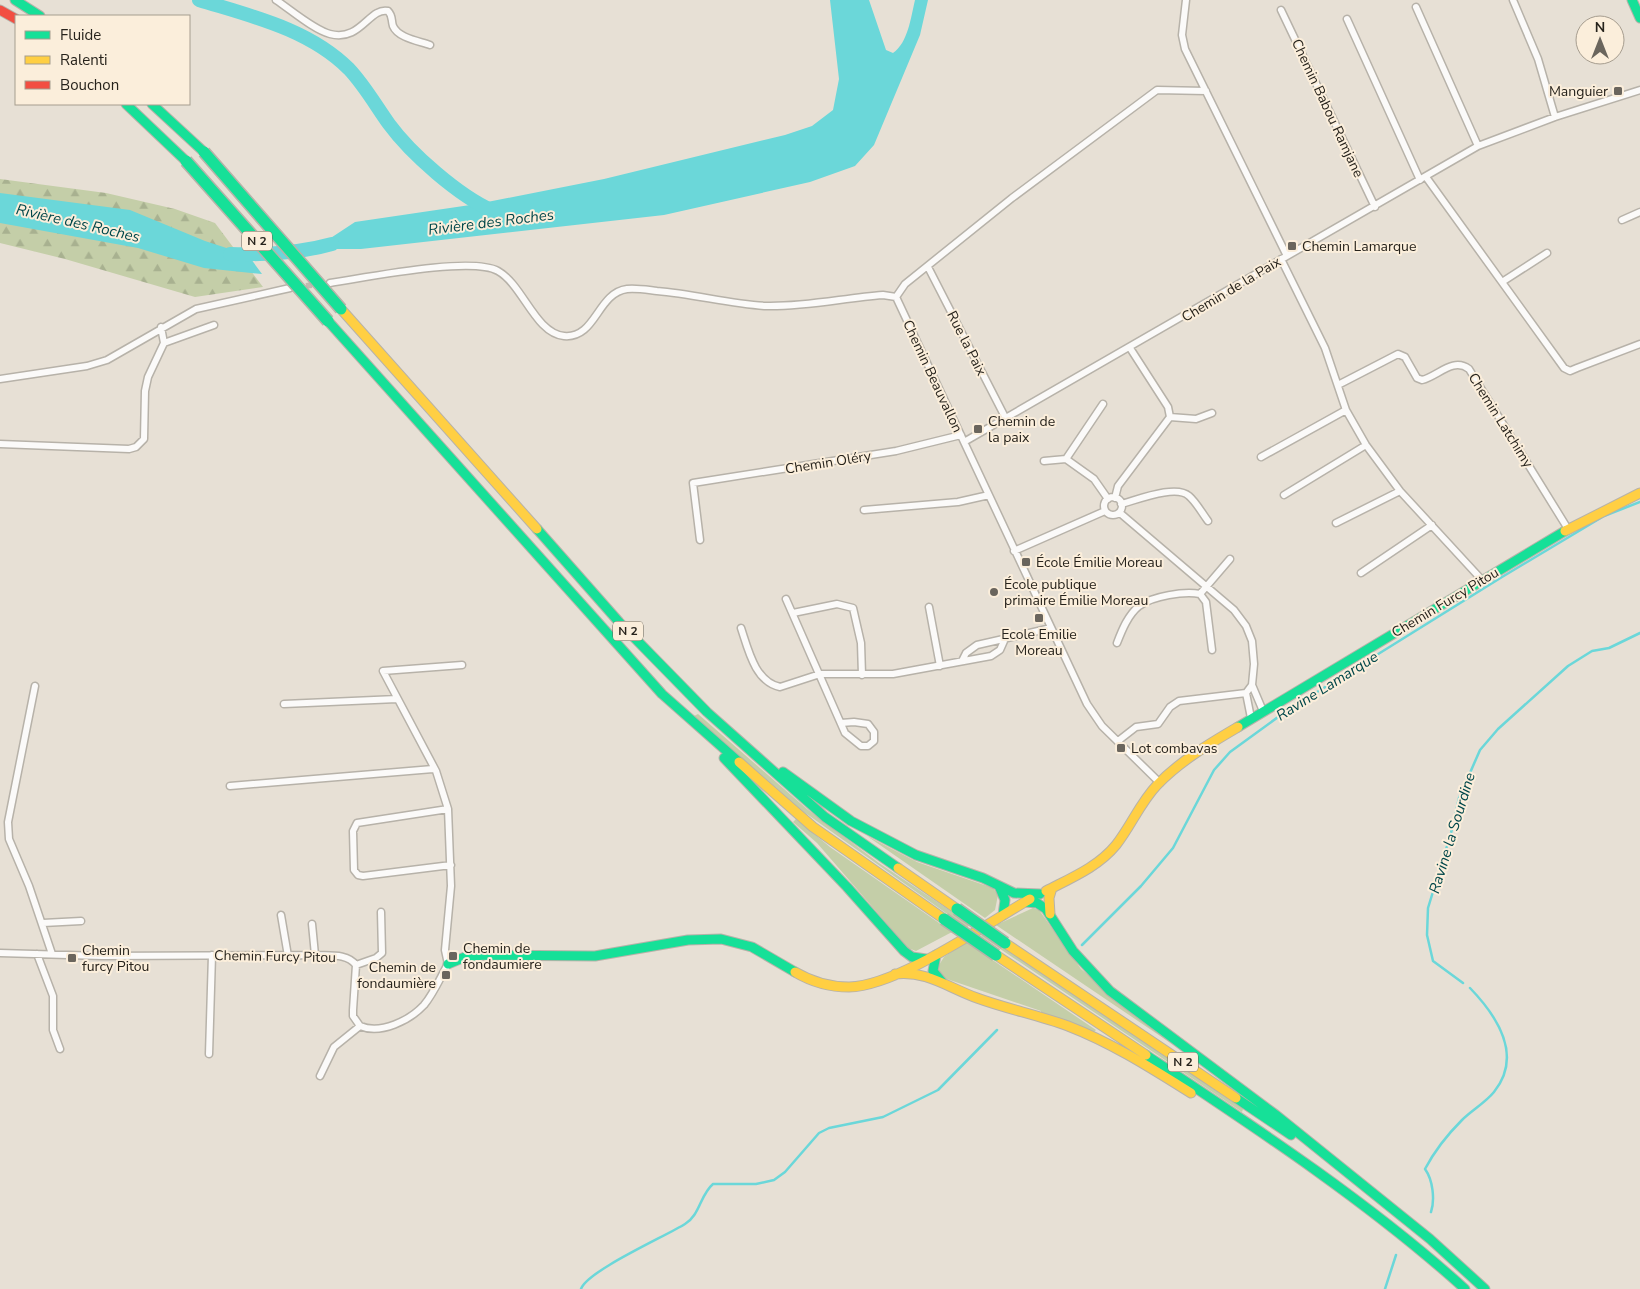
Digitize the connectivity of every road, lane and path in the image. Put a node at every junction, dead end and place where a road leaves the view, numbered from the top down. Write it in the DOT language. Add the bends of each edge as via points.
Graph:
graph roads {
  1 [pos="15,0"];
  2 [pos="276,0"];
  3 [pos="1186,0"];
  4 [pos="1513,0"];
  5 [pos="1636,4"];
  6 [pos="1416,7"];
  7 [pos="0,10"];
  8 [pos="1281,10"];
  9 [pos="38,15"];
  10 [pos="15,18"];
  11 [pos="1640,18"];
  12 [pos="1347,19"];
  13 [pos="430,45"];
  14 [pos="1640,90"];
  15 [pos="1206,92"];
  16 [pos="127,105"];
  17 [pos="153,105"];
  18 [pos="1554,117"];
  19 [pos="1478,146"];
  20 [pos="1423,178"];
  21 [pos="1375,206"];
  22 [pos="1640,212"];
  23 [pos="1622,220"];
  24 [pos="1547,253"];
  25 [pos="1284,257"];
  26 [pos="928,267"];
  27 [pos="1502,282"];
  28 [pos="330,283"];
  29 [pos="290,288"];
  30 [pos="896,297"];
  31 [pos="214,325"];
  32 [pos="161,327"];
  33 [pos="164,343"];
  34 [pos="1640,344"];
  35 [pos="1130,348"];
  36 [pos="0,379"];
  37 [pos="1338,384"];
  38 [pos="1103,404"];
  39 [pos="1346,410"];
  40 [pos="1212,413"];
  41 [pos="1170,416"];
  42 [pos="1006,419"];
  43 [pos="961,435"];
  44 [pos="964,442"];
  45 [pos="0,444"];
  46 [pos="1366,445"];
  47 [pos="1261,457"];
  48 [pos="1066,459"];
  49 [pos="1044,461"];
  50 [pos="1400,491"];
  51 [pos="1640,494"];
  52 [pos="989,495"];
  53 [pos="1284,495"];
  54 [pos="1112,498"];
  55 [pos="1122,504"];
  56 [pos="864,510"];
  57 [pos="1105,511"];
  58 [pos="1120,513"];
  59 [pos="1208,521"];
  60 [pos="1336,523"];
  61 [pos="1432,525"];
  62 [pos="1568,529"];
  63 [pos="700,540"];
  64 [pos="1014,551"];
  65 [pos="1230,559"];
  66 [pos="1361,573"];
  67 [pos="1482,580"];
  68 [pos="1206,587"];
  69 [pos="1200,594"];
  70 [pos="786,599"];
  71 [pos="929,607"];
  72 [pos="793,613"];
  73 [pos="741,628"];
  74 [pos="1051,628"];
  75 [pos="1004,641"];
  76 [pos="1116,643"];
  77 [pos="1212,650"];
  78 [pos="962,661"];
  79 [pos="462,665"];
  80 [pos="940,666"];
  81 [pos="820,674"];
  82 [pos="862,676"];
  83 [pos="1252,685"];
  84 [pos="35,686"];
  85 [pos="1246,692"];
  86 [pos="662,694"];
  87 [pos="397,699"];
  88 [pos="284,704"];
  89 [pos="1263,711"];
  90 [pos="707,712"];
  91 [pos="1251,718"];
  92 [pos="841,723"];
  93 [pos="1118,741"];
  94 [pos="433,769"];
  95 [pos="1160,783"];
  96 [pos="230,786"];
  97 [pos="448,809"];
  98 [pos="451,865"];
  99 [pos="999,886"];
  100 [pos="1052,888"];
  101 [pos="1040,894"];
  102 [pos="1026,902"];
  103 [pos="381,912"];
  104 [pos="1050,914"];
  105 [pos="281,915"];
  106 [pos="1003,915"];
  107 [pos="81,921"];
  108 [pos="43,923"];
  109 [pos="312,924"];
  110 [pos="898,944"];
  111 [pos="0,953"];
  112 [pos="38,954"];
  113 [pos="52,954"];
  114 [pos="212,955"];
  115 [pos="315,955"];
  116 [pos="288,956"];
  117 [pos="931,957"];
  118 [pos="448,964"];
  119 [pos="356,965"];
  120 [pos="895,974"];
  121 [pos="951,989"];
  122 [pos="360,1026"];
  123 [pos="60,1049"];
  124 [pos="209,1054"];
  125 [pos="320,1076"];
  126 [pos="1290,1155"];
  127 [pos="1360,1184"];
  128 [pos="1465,1289"];
  129 [pos="1485,1289"];
  1 -- 9 [label="main road"];
  2 -- 13 [label="street" via="332,34 354,32 379,11 388,11 399,32"];
  3 -- 15 [label="street" via="1182,17 1185,49"];
  4 -- 18 [label="street" via="1538,59"];
  5 -- 11 [label="main road"];
  6 -- 19 [label="street"];
  7 -- 10 [label="main road"];
  8 -- 21 [label="street, Chemin Babou Ramjane"];
  12 -- 20 [label="street"];
  14 -- 18 [label="street, Chemin de la Paix"];
  15 -- 25 [label="street"];
  15 -- 26 [label="street" via="1157,90 1012,198"];
  16 -- 86 [label="main road, N 2, bridge" via="186,161"];
  17 -- 90 [label="main road, N 2, bridge" via="204,152 619,622"];
  18 -- 19 [label="street, Chemin de la Paix"];
  19 -- 20 [label="street, Chemin de la Paix"];
  20 -- 21 [label="street, Chemin de la Paix"];
  20 -- 27 [label="street"];
  21 -- 25 [label="street, Chemin de la Paix"];
  22 -- 23 [label="street"];
  24 -- 27 [label="street"];
  25 -- 35 [label="street, Chemin de la Paix"];
  25 -- 37 [label="street"];
  26 -- 30 [label="street" via="905,284"];
  26 -- 42 [label="street, Rue la Paix"];
  27 -- 34 [label="street" via="1564,368 1570,371"];
  28 -- 30 [label="street" via="456,265 484,266 507,278 541,322 564,336 586,330 606,300 627,289 693,294 765,306 883,294"];
  29 -- 32 [label="street" via="196,309"];
  30 -- 43 [label="street, Chemin Beauvallon"];
  31 -- 33 [label="street"];
  32 -- 33 [label="street"];
  32 -- 36 [label="street" via="100,362"];
  33 -- 45 [label="street" via="148,377 144,440 136,447"];
  35 -- 41 [label="street"];
  35 -- 42 [label="street, Chemin de la Paix"];
  37 -- 39 [label="street"];
  37 -- 62 [label="street, Chemin Latchimy" via="1398,354 1405,356 1417,378 1422,380 1452,366 1469,368"];
  38 -- 48 [label="street"];
  39 -- 46 [label="street"];
  39 -- 47 [label="street"];
  40 -- 41 [label="street" via="1196,419"];
  41 -- 54 [label="street"];
  42 -- 44 [label="street, Chemin de la Paix"];
  43 -- 44 [label="street, Chemin Beauvallon"];
  43 -- 63 [label="street, Chemin Oléry" via="896,450 693,483"];
  44 -- 52 [label="street, Chemin Beauvallon"];
  46 -- 50 [label="street"];
  46 -- 53 [label="street"];
  48 -- 49 [label="street"];
  48 -- 54 [label="street" via="1094,479"];
  50 -- 60 [label="street"];
  50 -- 61 [label="street"];
  51 -- 62 [label="main road, Chemin Furcy Pitou"];
  52 -- 56 [label="street" via="958,502"];
  52 -- 64 [label="street, Chemin Beauvallon"];
  54 -- 55 [label="street"];
  54 -- 57 [label="street" via="1105,502"];
  55 -- 58 [label="street"];
  55 -- 59 [label="street" via="1170,491 1180,492 1189,496"];
  57 -- 58 [label="street" via="1109,515"];
  57 -- 64 [label="street"];
  58 -- 68 [label="street"];
  61 -- 66 [label="street"];
  61 -- 67 [label="street"];
  62 -- 67 [label="main road, Chemin Furcy Pitou"];
  64 -- 74 [label="street, Chemin Beauvallon"];
  65 -- 68 [label="street"];
  67 -- 89 [label="main road, Chemin Furcy Pitou"];
  68 -- 69 [label="street"];
  68 -- 83 [label="street" via="1234,610 1246,626 1254,652"];
  69 -- 76 [label="street" via="1168,595 1140,606"];
  69 -- 77 [label="street" via="1206,602"];
  70 -- 72 [label="street"];
  71 -- 80 [label="street"];
  72 -- 81 [label="street"];
  72 -- 82 [label="street" via="837,604 853,608 862,643"];
  73 -- 81 [label="street" via="753,662 774,686 786,686"];
  74 -- 75 [label="street"];
  74 -- 93 [label="street, Chemin Beauvallon" via="1087,704 1102,726"];
  75 -- 78 [label="street" via="971,648"];
  75 -- 78 [label="street" via="996,654"];
  78 -- 80 [label="street"];
  79 -- 87 [label="street" via="383,671"];
  80 -- 82 [label="street"];
  81 -- 82 [label="street"];
  81 -- 92 [label="street"];
  83 -- 85 [label="street"];
  83 -- 89 [label="street"];
  84 -- 108 [label="street" via="8,822 8,838"];
  85 -- 91 [label="street"];
  85 -- 93 [label="street" via="1179,701 1170,707 1158,724 1136,728"];
  86 -- 110 [label="main road"];
  86 -- 126 [label="main road, N 2, bridge" via="813,827"];
  87 -- 88 [label="street"];
  87 -- 94 [label="street"];
  89 -- 91 [label="main road, Chemin Furcy Pitou"];
  90 -- 99 [label="main road" via="851,821 916,855"];
  90 -- 127 [label="main road, N 2, bridge" via="825,817"];
  91 -- 95 [label="main road, Chemin Furcy Pitou" via="1179,764"];
  92 -- 92 [label="street" via="854,742 864,746 874,741 874,732 868,724"];
  93 -- 95 [label="street, Chemin Beauvallon"];
  94 -- 96 [label="street"];
  94 -- 97 [label="street"];
  95 -- 100 [label="main road, Chemin Furcy Pitou" via="1107,855"];
  97 -- 98 [label="street"];
  97 -- 98 [label="street" via="357,823 353,831 354,870 363,876"];
  98 -- 118 [label="street" via="445,950"];
  99 -- 101 [label="main road" via="1023,895"];
  99 -- 106 [label="main road" via="1005,900"];
  100 -- 101 [label="main road, Chemin Furcy Pitou"];
  100 -- 104 [label="main road"];
  101 -- 102 [label="main road, Chemin Furcy Pitou"];
  102 -- 104 [label="main road" via="1037,903"];
  102 -- 106 [label="main road, Chemin Furcy Pitou"];
  103 -- 119 [label="street" via="382,953"];
  104 -- 127 [label="main road" via="1073,951 1110,991 1276,1114"];
  105 -- 116 [label="street"];
  106 -- 117 [label="main road, Chemin Furcy Pitou"];
  107 -- 108 [label="street"];
  108 -- 113 [label="street"];
  109 -- 115 [label="street"];
  110 -- 117 [label="main road" via="908,954"];
  110 -- 120 [label="main road" via="902,959"];
  111 -- 112 [label="street, Chemin Furcy Pitou"];
  112 -- 113 [label="street, Chemin Furcy Pitou"];
  112 -- 123 [label="street" via="53,996 53,1030"];
  113 -- 114 [label="street, Chemin Furcy Pitou"];
  114 -- 116 [label="street, Chemin Furcy Pitou"];
  114 -- 124 [label="street"];
  115 -- 116 [label="street, Chemin Furcy Pitou"];
  115 -- 119 [label="street, Chemin Furcy Pitou" via="346,957"];
  117 -- 120 [label="main road, Chemin Furcy Pitou"];
  117 -- 121 [label="main road" via="934,975"];
  118 -- 120 [label="main road" via="477,956 597,956 717,940 745,945 814,982 830,986 859,986"];
  118 -- 122 [label="street" via="433,993 413,1014 383,1028"];
  119 -- 122 [label="street, Chemin Furcy Pitou" via="353,1016"];
  120 -- 121 [label="main road" via="917,972"];
  121 -- 126 [label="main road" via="1066,1026 1131,1055"];
  122 -- 125 [label="street" via="334,1047"];
  126 -- 128 [label="main road, N 2" via="1386,1223"];
  127 -- 129 [label="main road, N 2" via="1430,1239"];
}
